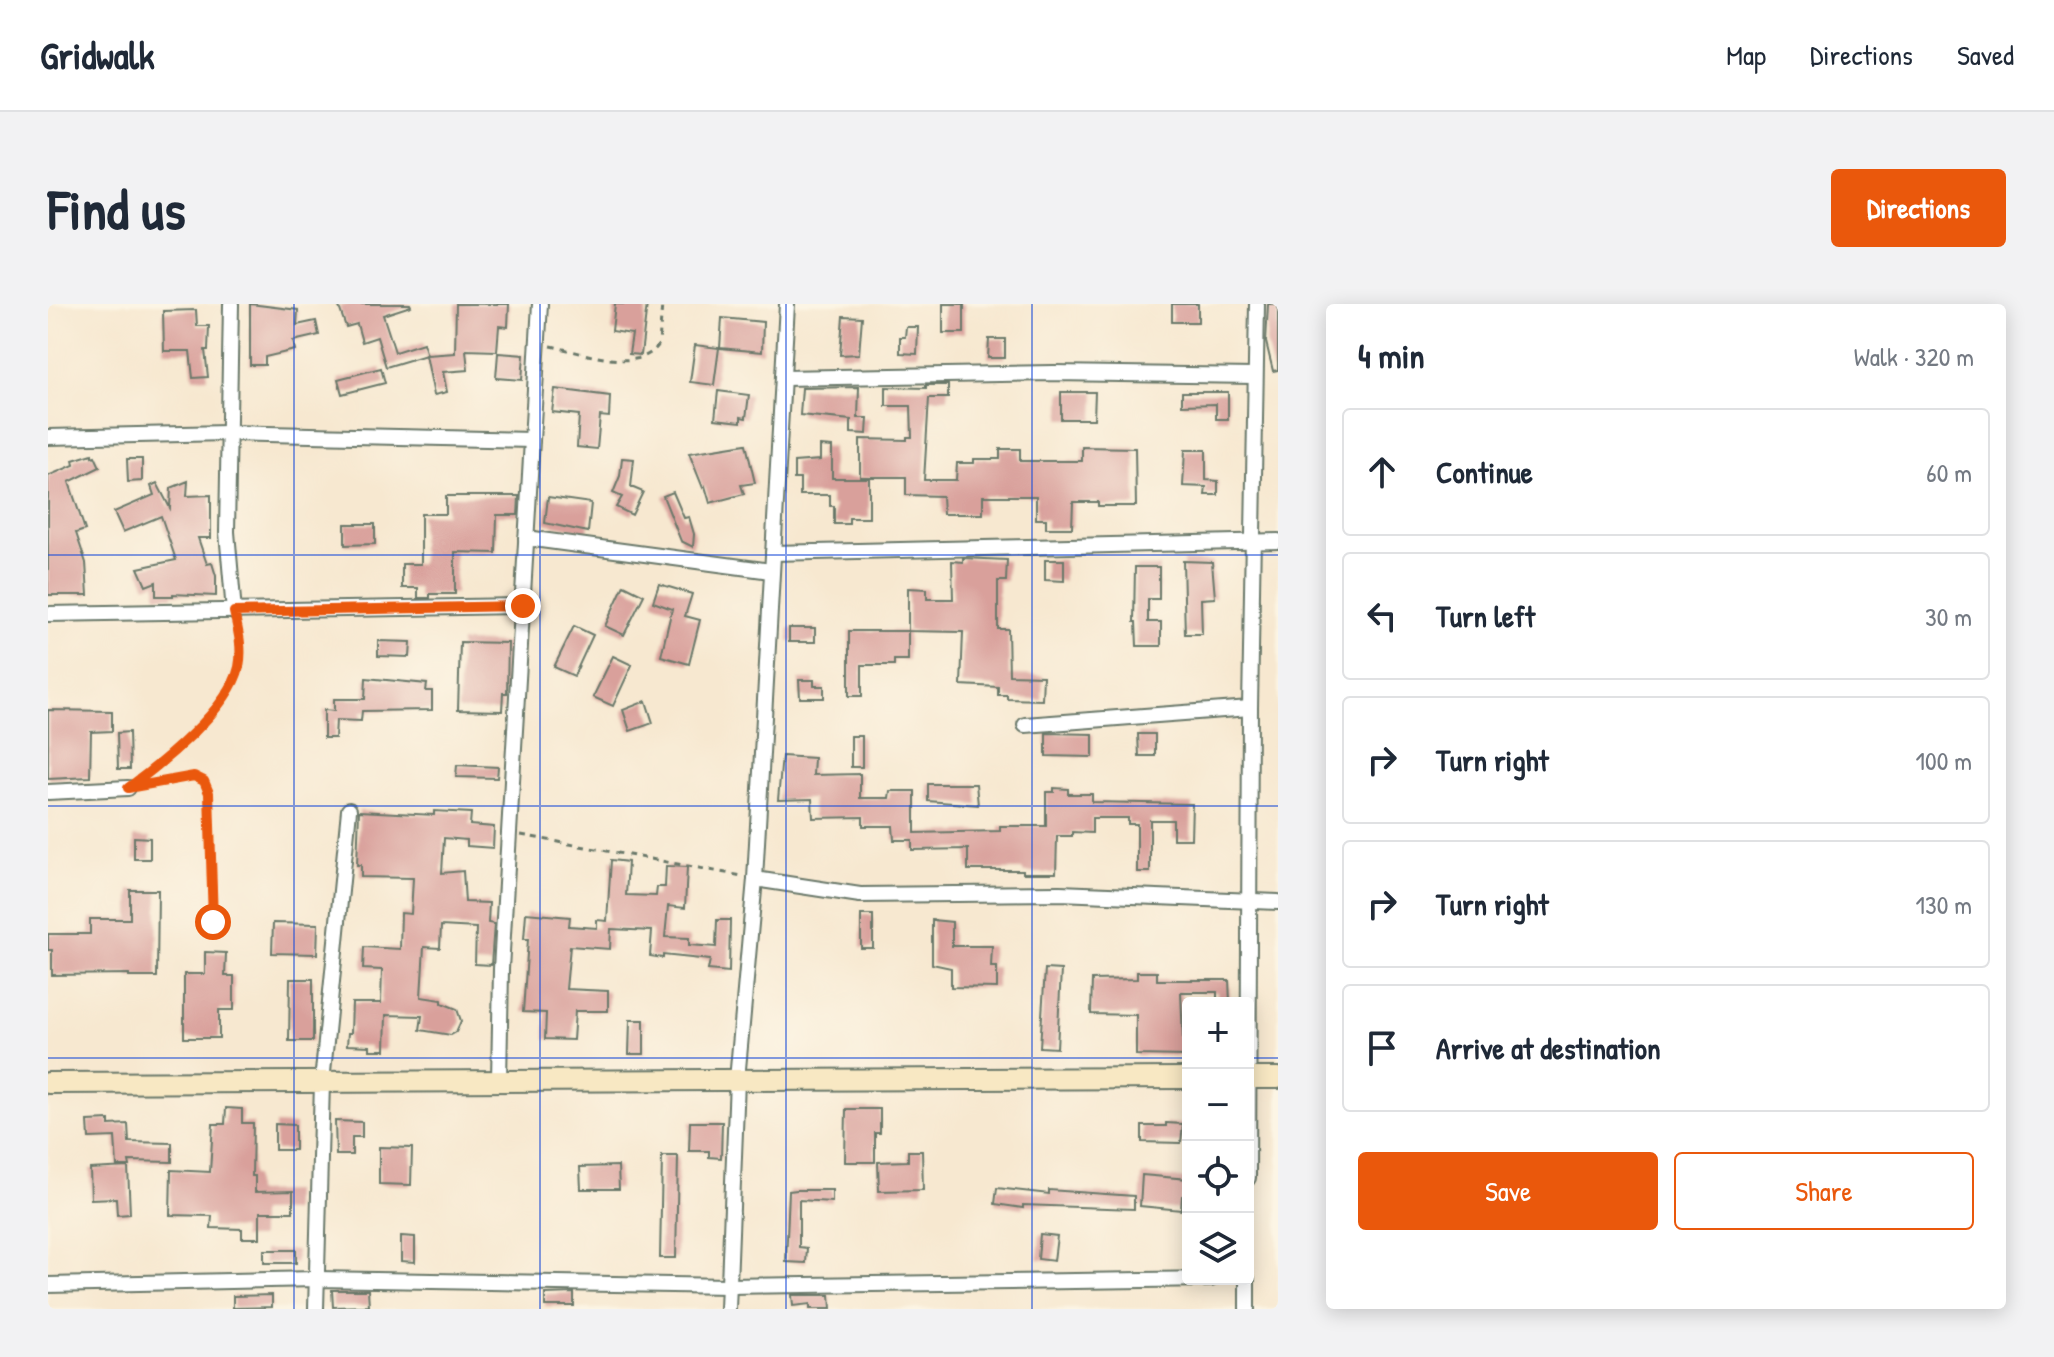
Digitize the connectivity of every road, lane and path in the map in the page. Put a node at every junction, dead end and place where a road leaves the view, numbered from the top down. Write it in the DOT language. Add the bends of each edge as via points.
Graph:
graph roads {
  1 [pos="231,304"];
  2 [pos="540,304"];
  3 [pos="662,304"];
  4 [pos="787,304"];
  5 [pos="1257,304"];
  6 [pos="537,344"];
  7 [pos="1254,376"];
  8 [pos="783,378"];
  9 [pos="227,433"];
  10 [pos="48,437"];
  11 [pos="532,440"];
  12 [pos="526,538"];
  13 [pos="1278,541"];
  14 [pos="1251,542"];
  15 [pos="773,553"];
  16 [pos="771,571"];
  17 [pos="523,606"];
  18 [pos="234,612"];
  19 [pos="48,614"];
  20 [pos="1250,708"];
  21 [pos="1025,725"];
  22 [pos="128,788"];
  23 [pos="48,792"];
  24 [pos="349,810"];
  25 [pos="510,833"];
  26 [pos="755,879"];
  27 [pos="1248,901"];
  28 [pos="1278,902"];
  29 [pos="213,922"];
  30 [pos="1249,1069"];
  31 [pos="1182,1078"];
  32 [pos="1254,1078"];
  33 [pos="1278,1078"];
  34 [pos="737,1080"];
  35 [pos="499,1081"];
  36 [pos="322,1082"];
  37 [pos="48,1083"];
  38 [pos="317,1279"];
  39 [pos="1182,1279"];
  40 [pos="48,1285"];
  41 [pos="1247,1285"];
  42 [pos="729,1286"];
  43 [pos="316,1309"];
  44 [pos="728,1309"];
  45 [pos="1247,1309"];
  1 -- 9 [label="street"];
  2 -- 6 [label="street"];
  3 -- 6 [label="path" via="659,344 638,361"];
  4 -- 8 [label="street"];
  5 -- 7 [label="street"];
  6 -- 11 [label="street"];
  7 -- 8 [label="street"];
  7 -- 14 [label="street"];
  8 -- 15 [label="street"];
  9 -- 10 [label="street"];
  9 -- 11 [label="street"];
  9 -- 18 [label="street"];
  11 -- 12 [label="street"];
  12 -- 16 [label="street"];
  12 -- 17 [label="street"];
  13 -- 14 [label="street"];
  14 -- 15 [label="street"];
  14 -- 20 [label="street"];
  15 -- 16 [label="street"];
  16 -- 26 [label="street"];
  17 -- 18 [label="street"];
  17 -- 25 [label="street"];
  18 -- 19 [label="street"];
  18 -- 22 [label="path" via="241,655 225,696 182,745"];
  20 -- 21 [label="street"];
  20 -- 27 [label="street"];
  22 -- 23 [label="street"];
  22 -- 29 [label="path" via="194,776 204,781 209,793"];
  24 -- 36 [label="street"];
  25 -- 26 [label="path"];
  25 -- 35 [label="street"];
  26 -- 27 [label="street" via="860,895 1060,893"];
  26 -- 34 [label="street"];
  27 -- 28 [label="street"];
  27 -- 30 [label="street"];
  31 -- 34 [label="street"];
  32 -- 33 [label="street"];
  34 -- 35 [label="street"];
  34 -- 42 [label="street"];
  35 -- 36 [label="street"];
  36 -- 37 [label="street"];
  36 -- 38 [label="street"];
  38 -- 40 [label="street"];
  38 -- 42 [label="street"];
  38 -- 43 [label="street"];
  39 -- 42 [label="street"];
  41 -- 45 [label="street"];
  42 -- 44 [label="street"];
}
